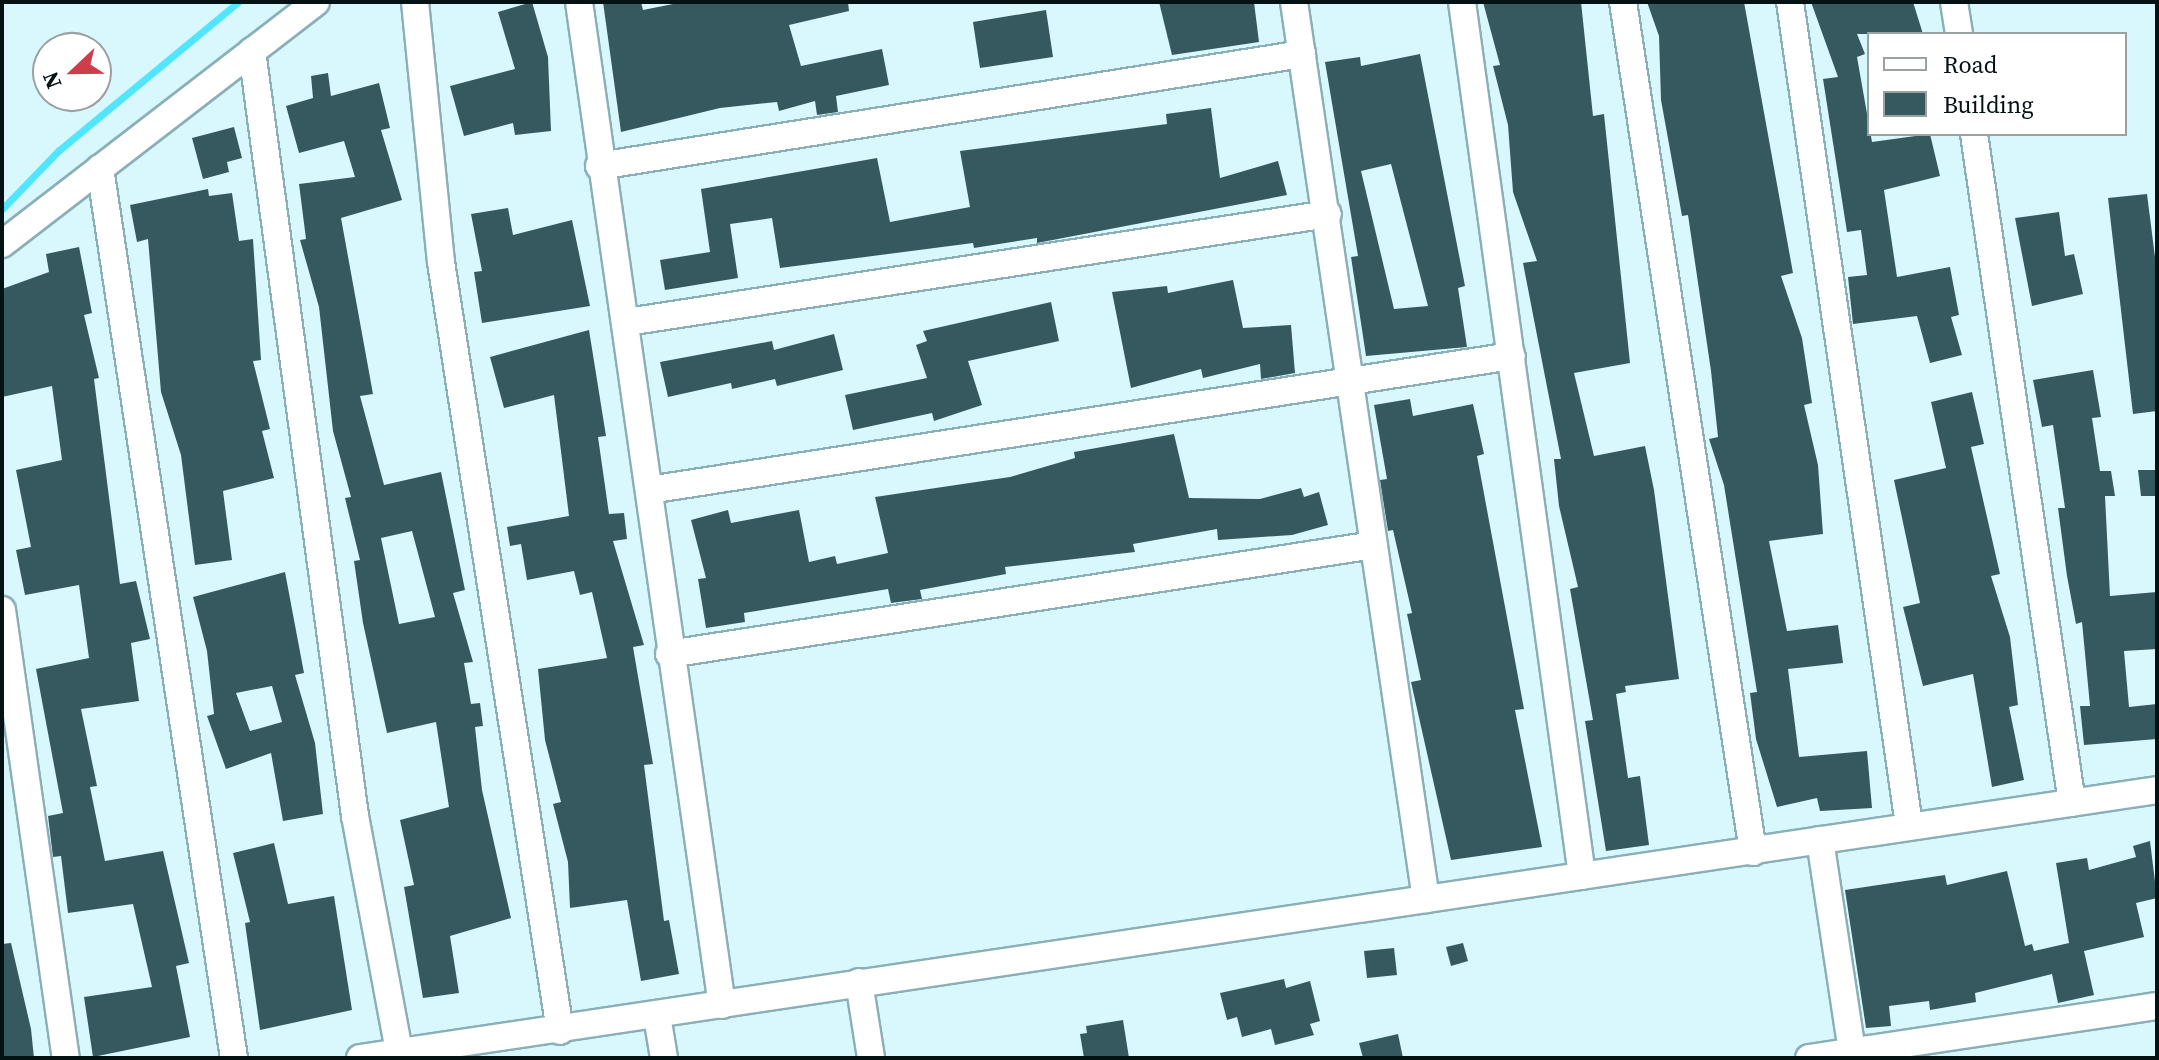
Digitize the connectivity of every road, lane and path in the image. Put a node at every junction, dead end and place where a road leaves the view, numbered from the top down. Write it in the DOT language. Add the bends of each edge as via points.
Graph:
graph roads {
  1 [pos="316,2"];
  2 [pos="415,2"];
  3 [pos="579,2"];
  4 [pos="1294,2"];
  5 [pos="1462,2"];
  6 [pos="1623,2"];
  7 [pos="1790,2"];
  8 [pos="1954,2"];
  9 [pos="1959,32"];
  10 [pos="252,51"];
  11 [pos="1302,54"];
  12 [pos="1974,136"];
  13 [pos="599,166"];
  14 [pos="100,168"];
  15 [pos="1328,214"];
  16 [pos="2,244"];
  17 [pos="627,322"];
  18 [pos="1512,356"];
  19 [pos="1351,377"];
  20 [pos="649,490"];
  21 [pos="1374,545"];
  22 [pos="2,610"];
  23 [pos="669,654"];
  24 [pos="2157,790"];
  25 [pos="2072,803"];
  26 [pos="1909,825"];
  27 [pos="1820,840"];
  28 [pos="1753,852"];
  29 [pos="1582,876"];
  30 [pos="1426,899"];
  31 [pos="859,982"];
  32 [pos="722,1005"];
  33 [pos="2157,1006"];
  34 [pos="657,1016"];
  35 [pos="560,1031"];
  36 [pos="467,1051"];
  37 [pos="399,1052"];
  38 [pos="1852,1054"];
  39 [pos="66,1058"];
  40 [pos="234,1058"];
  41 [pos="360,1058"];
  42 [pos="664,1058"];
  43 [pos="871,1058"];
  44 [pos="1809,1058"];
  1 -- 10 [label="street"];
  2 -- 35 [label="street" via="441,262"];
  3 -- 13 [label="street"];
  4 -- 11 [label="street"];
  5 -- 18 [label="street"];
  6 -- 28 [label="street"];
  7 -- 26 [label="street"];
  8 -- 9 [label="street"];
  10 -- 14 [label="street"];
  10 -- 37 [label="street" via="355,816"];
  11 -- 13 [label="street"];
  11 -- 15 [label="street"];
  12 -- 25 [label="street"];
  13 -- 17 [label="street"];
  14 -- 16 [label="street"];
  14 -- 40 [label="street"];
  15 -- 17 [label="street"];
  15 -- 19 [label="street"];
  17 -- 20 [label="street"];
  18 -- 19 [label="street"];
  18 -- 29 [label="street"];
  19 -- 20 [label="street"];
  19 -- 21 [label="street"];
  20 -- 23 [label="street"];
  21 -- 23 [label="street"];
  21 -- 30 [label="street"];
  22 -- 39 [label="street"];
  23 -- 32 [label="street"];
  24 -- 25 [label="street"];
  25 -- 26 [label="street"];
  26 -- 27 [label="street"];
  27 -- 28 [label="street"];
  27 -- 38 [label="street"];
  28 -- 29 [label="street"];
  29 -- 30 [label="street"];
  30 -- 31 [label="street"];
  31 -- 32 [label="street"];
  31 -- 43 [label="street"];
  32 -- 34 [label="street"];
  33 -- 38 [label="street"];
  34 -- 35 [label="street"];
  34 -- 42 [label="street"];
  35 -- 36 [label="street"];
  36 -- 37 [label="street"];
  37 -- 41 [label="street"];
  38 -- 44 [label="street"];
}
